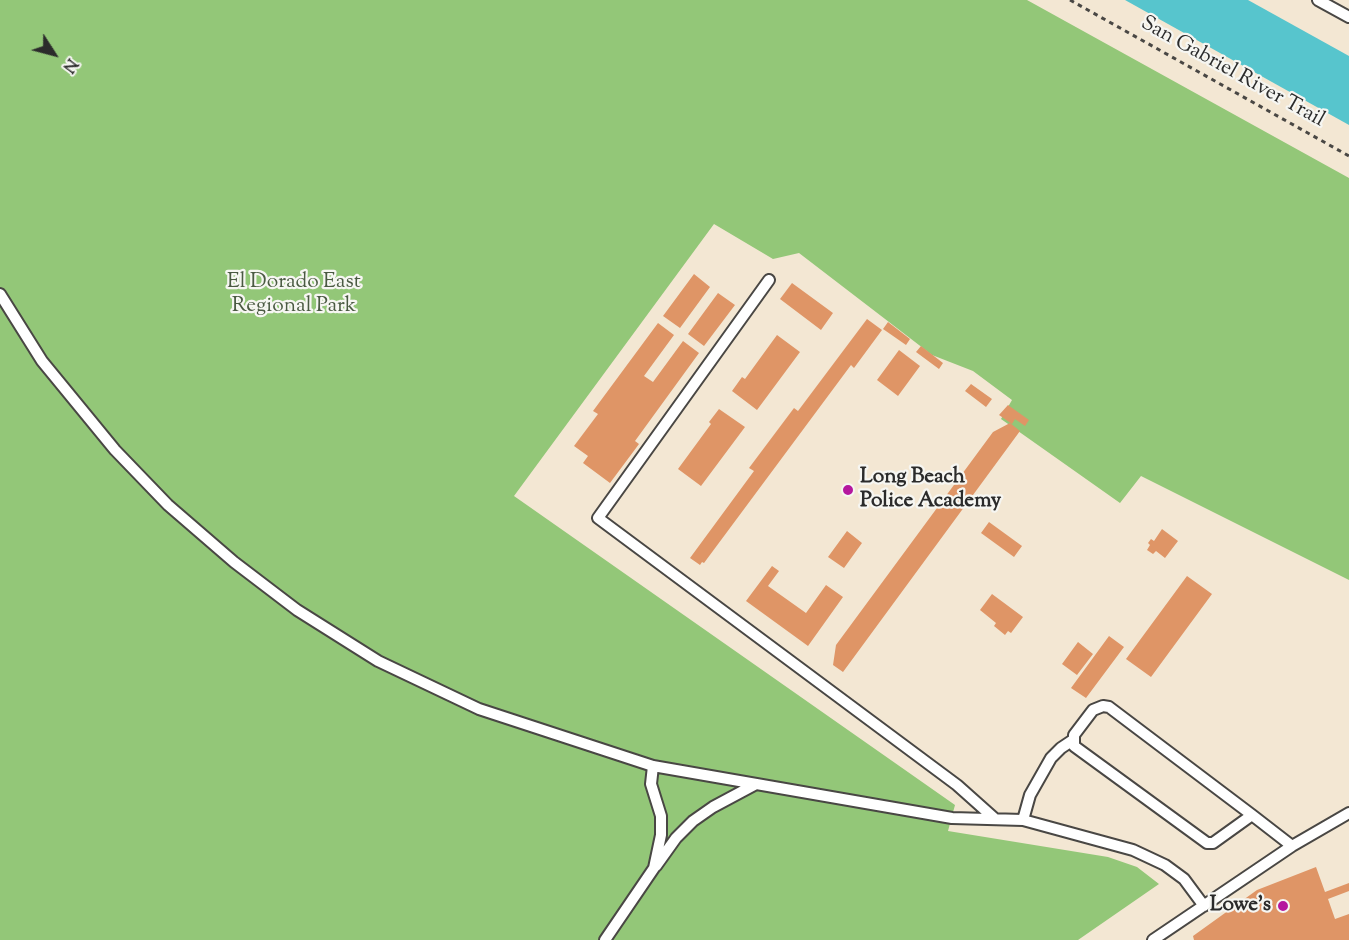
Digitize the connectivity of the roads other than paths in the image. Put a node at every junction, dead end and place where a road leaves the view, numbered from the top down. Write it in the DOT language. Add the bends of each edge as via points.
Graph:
graph roads {
  1 [pos="1318,0"];
  2 [pos="1349,17"];
  3 [pos="770,280"];
  4 [pos="0,294"];
  5 [pos="1072,740"];
  6 [pos="653,766"];
  7 [pos="756,784"];
  8 [pos="1349,813"];
  9 [pos="1252,815"];
  10 [pos="994,818"];
  11 [pos="1023,820"];
  12 [pos="1292,846"];
  13 [pos="654,868"];
  14 [pos="1204,906"];
  15 [pos="605,940"];
  16 [pos="1153,940"];
  1 -- 2 [label="lane"];
  3 -- 10 [label="lane" via="598,518 957,784"];
  4 -- 6 [label="lane" via="42,362 115,450 168,505 297,610 378,662 479,709"];
  5 -- 9 [label="lane" via="1074,746 1207,843 1213,843"];
  5 -- 9 [label="lane" via="1093,710 1108,708"];
  5 -- 11 [label="lane" via="1060,748 1046,767 1030,795"];
  6 -- 7 [label="lane"];
  6 -- 13 [label="lane" via="651,784 661,816"];
  7 -- 10 [label="lane" via="952,818"];
  7 -- 13 [label="lane" via="693,821"];
  8 -- 12 [label="lane"];
  9 -- 12 [label="lane"];
  10 -- 11 [label="lane"];
  11 -- 14 [label="lane" via="1133,849 1184,879"];
  12 -- 14 [label="lane"];
  13 -- 15 [label="lane"];
  14 -- 16 [label="lane"];
}
